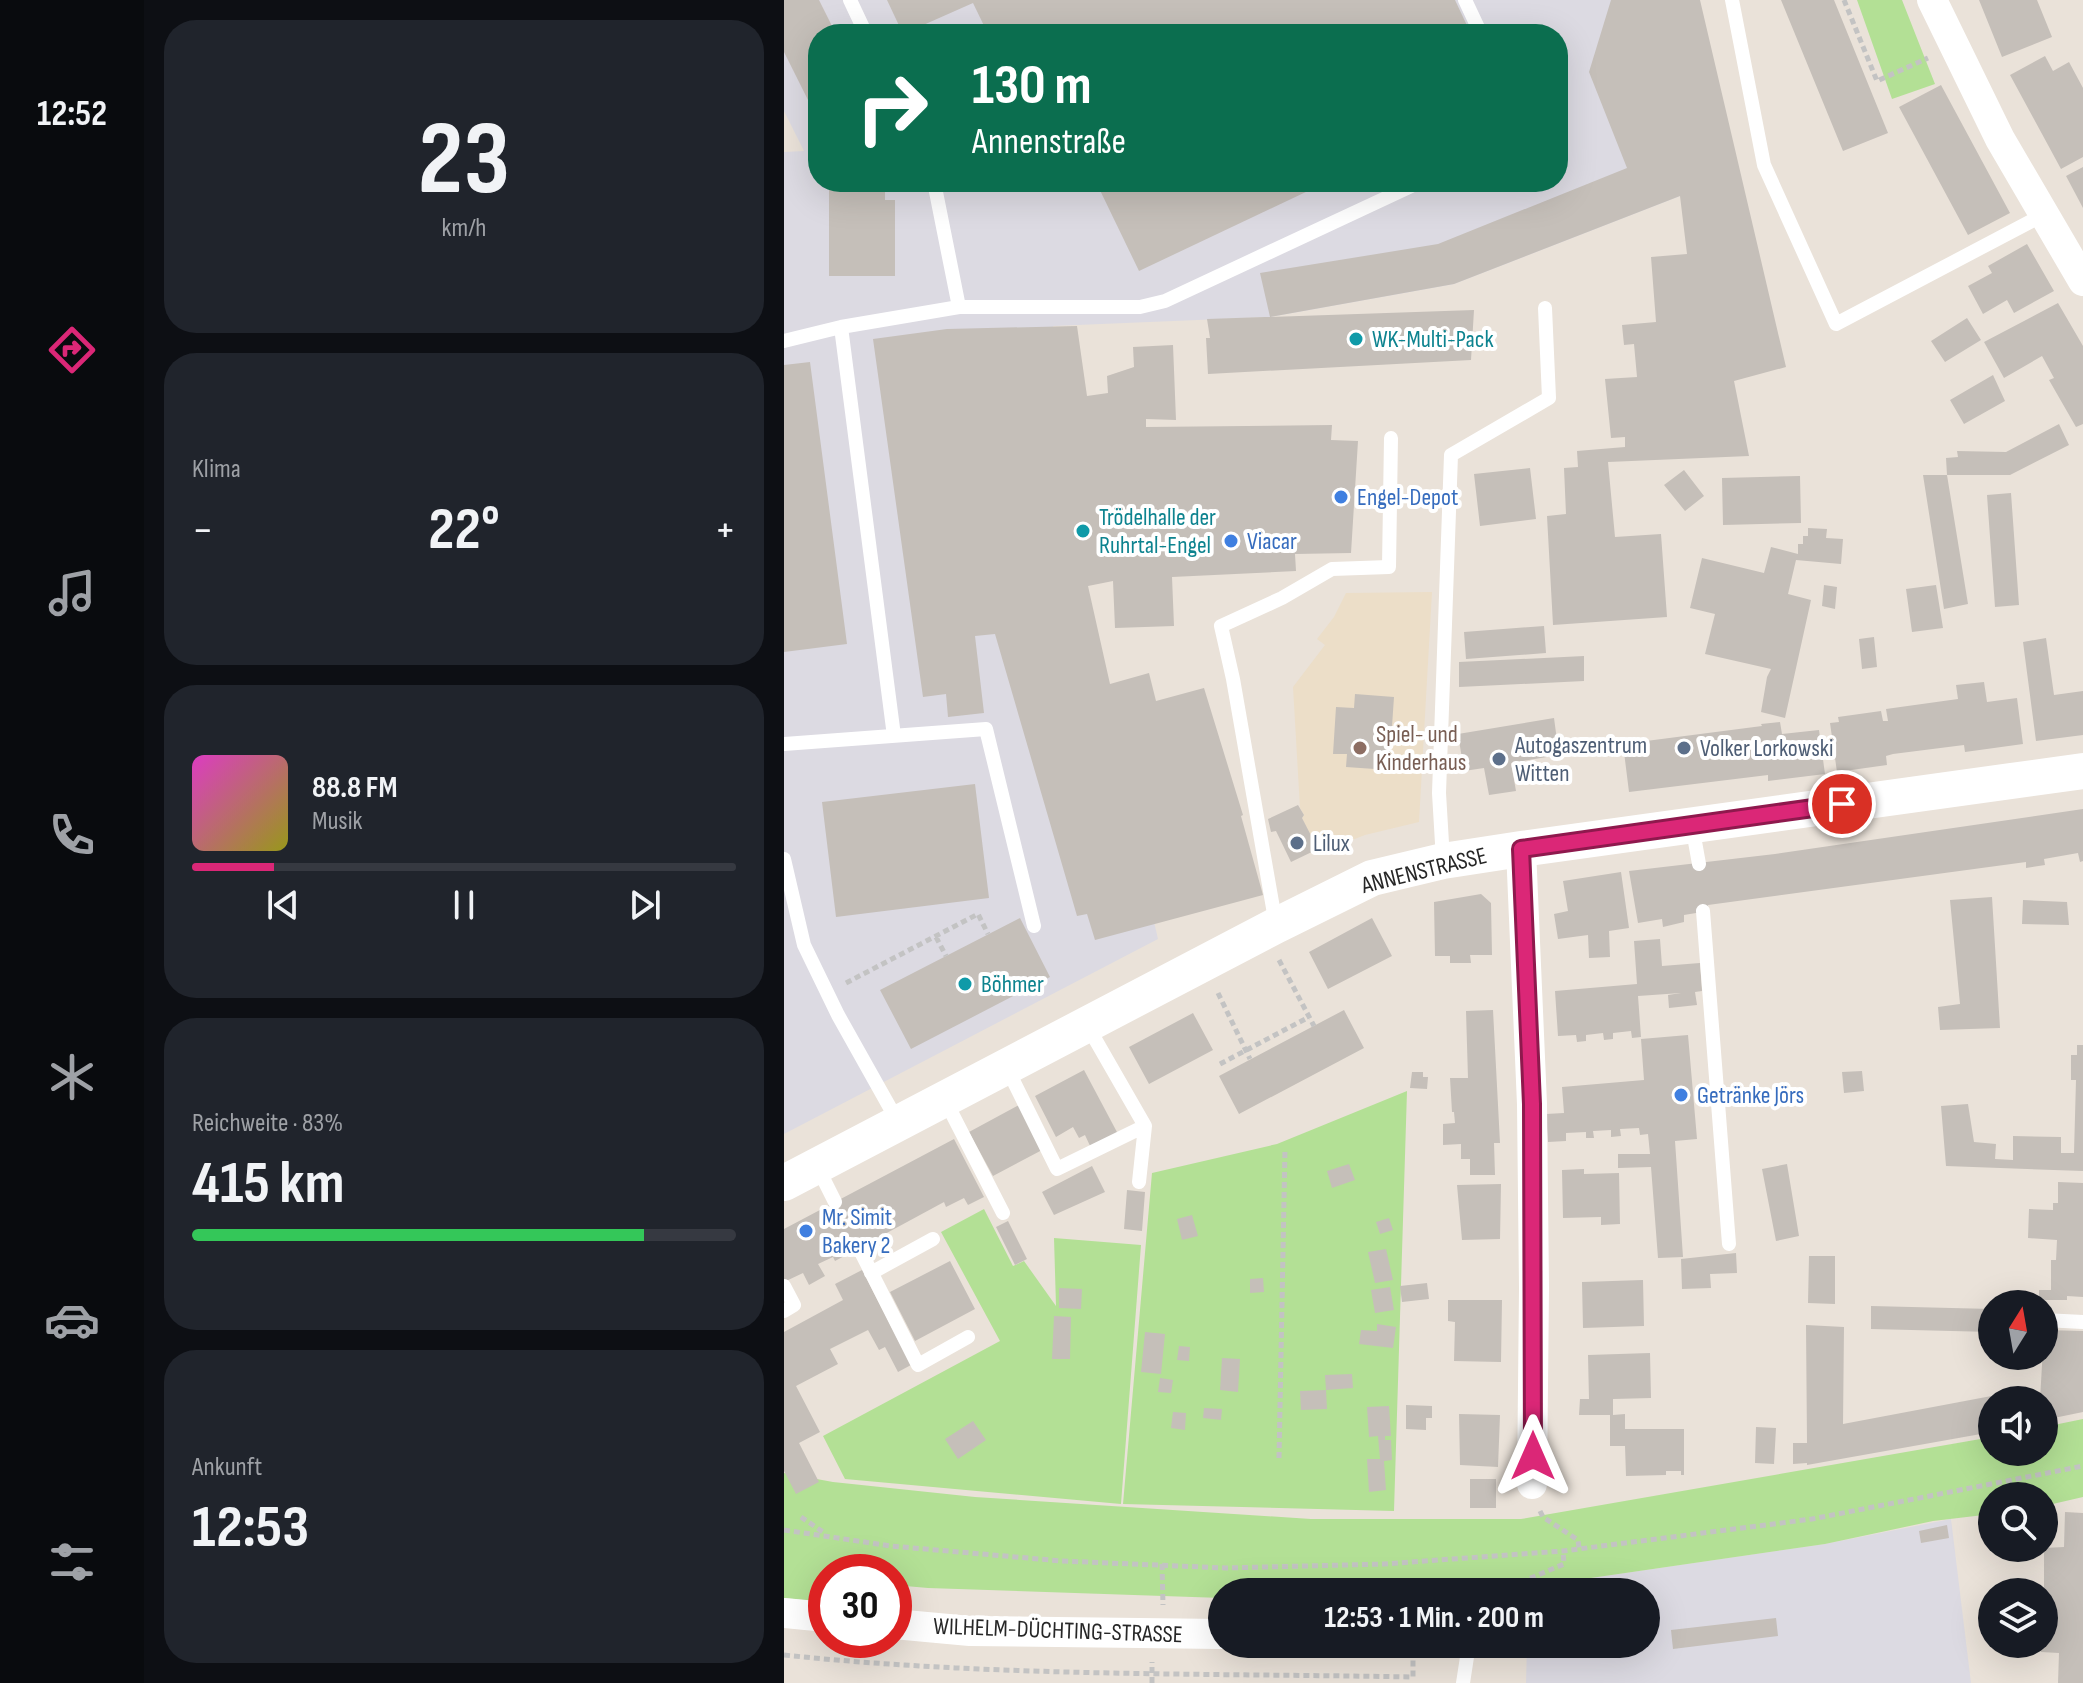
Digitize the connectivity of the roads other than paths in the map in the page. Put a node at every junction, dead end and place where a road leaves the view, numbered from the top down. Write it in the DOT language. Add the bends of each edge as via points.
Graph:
graph roads {
  1 [pos="850,0"];
  2 [pos="1465,0"];
  3 [pos="1732,0"];
  4 [pos="1932,0"];
  5 [pos="861,24"];
  6 [pos="1476,24"];
  7 [pos="936,192"];
  8 [pos="1399,192"];
  9 [pos="2043,215"];
  10 [pos="2083,281"];
  11 [pos="959,307"];
  12 [pos="1545,308"];
  13 [pos="841,327"];
  14 [pos="784,341"];
  15 [pos="1391,438"];
  16 [pos="894,736"];
  17 [pos="784,744"];
  18 [pos="2083,771"];
  19 [pos="1692,825"];
  20 [pos="1521,849"];
  21 [pos="784,859"];
  22 [pos="1443,861"];
  23 [pos="1699,864"];
  24 [pos="1703,911"];
  25 [pos="1034,926"];
  26 [pos="1271,929"];
  27 [pos="1087,1024"];
  28 [pos="1005,1066"];
  29 [pos="944,1098"];
  30 [pos="898,1122"];
  31 [pos="1145,1126"];
  32 [pos="816,1165"];
  33 [pos="1139,1182"];
  34 [pos="784,1183"];
  35 [pos="835,1202"];
  36 [pos="1003,1213"];
  37 [pos="933,1239"];
  38 [pos="1729,1244"];
  39 [pos="859,1248"];
  40 [pos="871,1273"];
  41 [pos="784,1286"];
  42 [pos="784,1311"];
  43 [pos="2058,1321"];
  44 [pos="2083,1322"];
  45 [pos="968,1337"];
  46 [pos="1532,1484"];
  47 [pos="784,1613"];
  48 [pos="808,1615"];
  49 [pos="912,1626"];
  50 [pos="1208,1634"];
  51 [pos="1467,1658"];
  52 [pos="1463,1683"];
  1 -- 5 [label="lane"];
  2 -- 6 [label="lane"];
  3 -- 9 [label="lane" via="1764,165 1836,324"];
  4 -- 9 [label="street"];
  7 -- 11 [label="lane"];
  8 -- 11 [label="lane" via="1165,301 1140,307"];
  9 -- 10 [label="street"];
  11 -- 13 [label="lane"];
  12 -- 22 [label="lane" via="1549,398 1451,455 1439,793"];
  13 -- 14 [label="lane"];
  13 -- 16 [label="lane"];
  15 -- 26 [label="lane" via="1389,567 1332,569 1221,626"];
  16 -- 17 [label="lane"];
  16 -- 25 [label="lane" via="986,729"];
  18 -- 19 [label="street, ANNENSTRASSE"];
  19 -- 20 [label="street, ANNENSTRASSE"];
  19 -- 23 [label="lane"];
  20 -- 22 [label="street, ANNENSTRASSE"];
  20 -- 46 [label="street" via="1532,1104"];
  21 -- 30 [label="lane" via="804,945"];
  22 -- 26 [label="street, ANNENSTRASSE" via="1372,878"];
  24 -- 38 [label="lane"];
  26 -- 27 [label="street, ANNENSTRASSE"];
  27 -- 28 [label="street, ANNENSTRASSE"];
  27 -- 31 [label="lane"];
  28 -- 29 [label="street, ANNENSTRASSE"];
  28 -- 31 [label="lane" via="1057,1169"];
  29 -- 30 [label="street, ANNENSTRASSE"];
  29 -- 36 [label="lane"];
  30 -- 32 [label="street, ANNENSTRASSE"];
  31 -- 33 [label="lane"];
  32 -- 34 [label="street, ANNENSTRASSE"];
  32 -- 35 [label="lane"];
  37 -- 40 [label="lane"];
  39 -- 40 [label="lane"];
  40 -- 45 [label="lane" via="918,1365"];
  41 -- 42 [label="lane" via="794,1305"];
  43 -- 44 [label="lane"];
  47 -- 48 [label="street"];
  49 -- 50 [label="street, WILHELM-DÜCHTING-STRASSE"];
  51 -- 52 [label="lane"];
}
